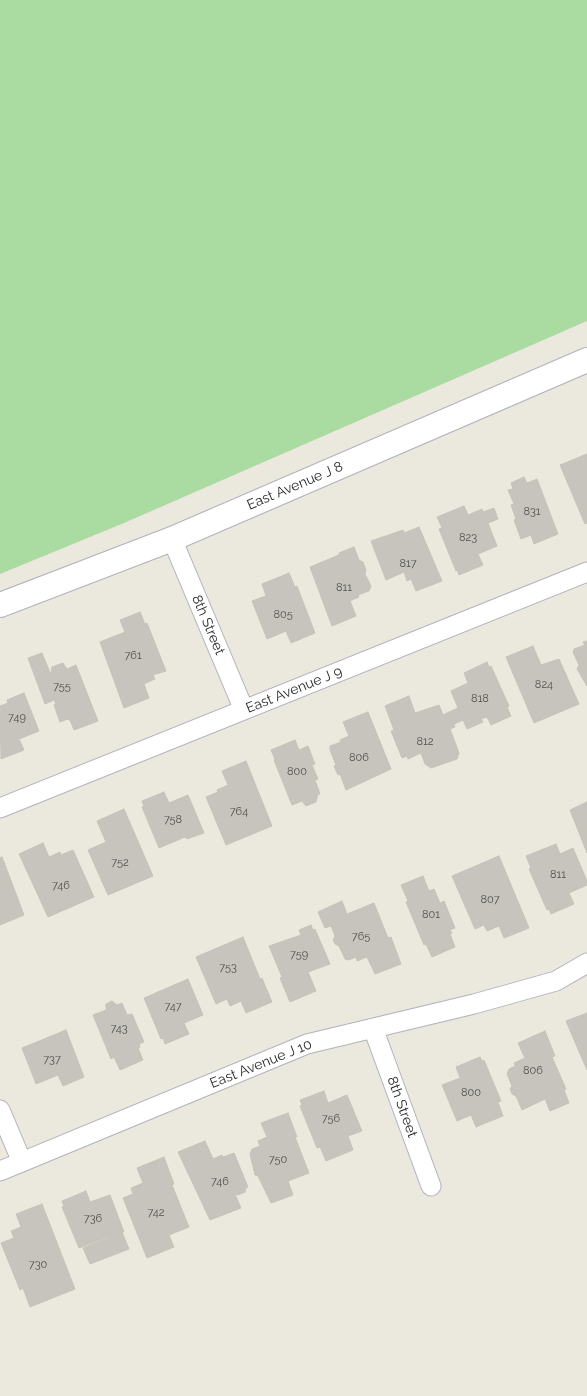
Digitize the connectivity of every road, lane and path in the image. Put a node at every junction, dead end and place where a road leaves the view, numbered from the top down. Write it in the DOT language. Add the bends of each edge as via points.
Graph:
graph roads {
  1 [pos="587,360"];
  2 [pos="172,539"];
  3 [pos="587,572"];
  4 [pos="0,605"];
  5 [pos="244,710"];
  6 [pos="0,808"];
  7 [pos="587,963"];
  8 [pos="373,1028"];
  9 [pos="0,1110"];
  10 [pos="22,1162"];
  11 [pos="0,1171"];
  12 [pos="431,1186"];
  1 -- 2 [label="street, East Avenue J 8"];
  2 -- 4 [label="street, East Avenue J 8"];
  2 -- 5 [label="street, 8th Street"];
  3 -- 5 [label="street, East Avenue J 9"];
  5 -- 6 [label="street, East Avenue J 9"];
  7 -- 8 [label="street, East Avenue J 10" via="556,981"];
  8 -- 10 [label="street, East Avenue J 10" via="307,1044"];
  8 -- 12 [label="street, 8th Street"];
  9 -- 10 [label="street"];
  10 -- 11 [label="street, East Avenue J 10"];
}
